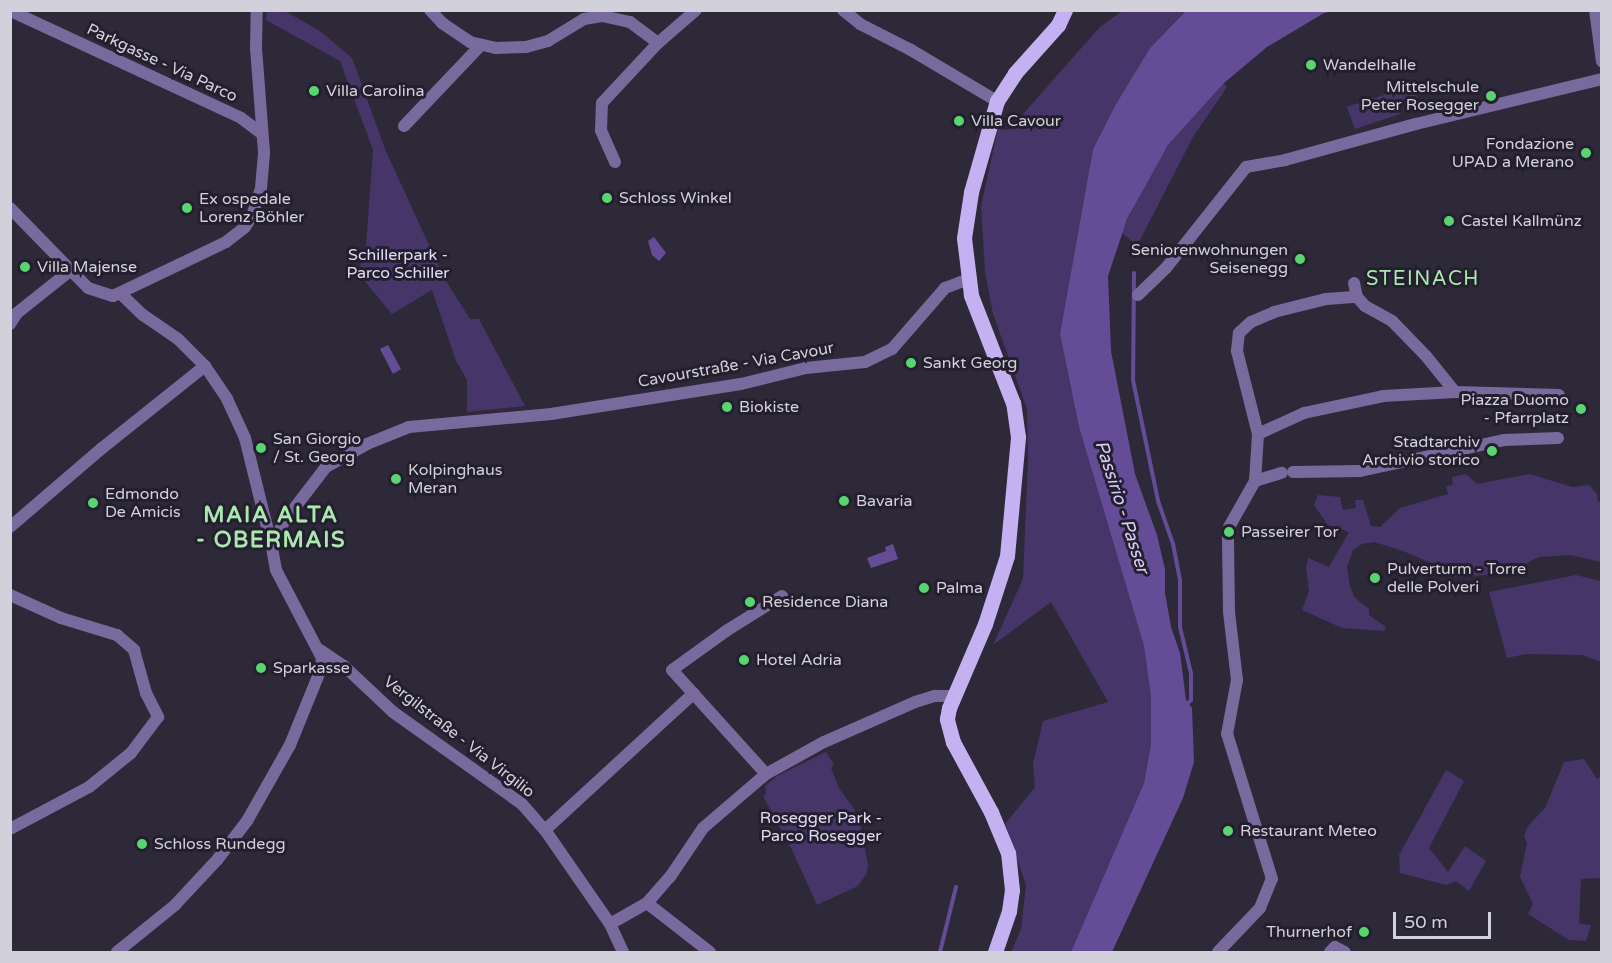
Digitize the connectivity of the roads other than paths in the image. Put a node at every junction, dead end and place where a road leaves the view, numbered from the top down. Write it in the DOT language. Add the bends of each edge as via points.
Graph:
graph roads {
  1 [pos="257,10"];
  2 [pos="430,10"];
  3 [pos="696,10"];
  4 [pos="843,10"];
  5 [pos="1065,10"];
  6 [pos="1595,10"];
  7 [pos="12,12"];
  8 [pos="658,43"];
  9 [pos="481,45"];
  10 [pos="1602,62"];
  11 [pos="1602,80"];
  12 [pos="997,101"];
  13 [pos="404,126"];
  14 [pos="262,134"];
  15 [pos="615,162"];
  16 [pos="10,208"];
  17 [pos="71,270"];
  18 [pos="968,279"];
  19 [pos="1354,283"];
  20 [pos="121,294"];
  21 [pos="1138,295"];
  22 [pos="1361,302"];
  23 [pos="10,324"];
  24 [pos="205,366"];
  25 [pos="1455,392"];
  26 [pos="1559,395"];
  27 [pos="1258,434"];
  28 [pos="1558,438"];
  29 [pos="1255,481"];
  30 [pos="10,527"];
  31 [pos="272,547"];
  32 [pos="10,595"];
  33 [pos="782,596"];
  34 [pos="320,650"];
  35 [pos="694,693"];
  36 [pos="954,696"];
  37 [pos="766,774"];
  38 [pos="10,829"];
  39 [pos="545,831"];
  40 [pos="647,903"];
  41 [pos="610,924"];
  42 [pos="117,952"];
  43 [pos="623,952"];
  44 [pos="710,952"];
  45 [pos="995,952"];
  46 [pos="1218,952"];
  47 [pos="1330,952"];
  48 [pos="1345,952"];
  1 -- 14 [label="street"];
  2 -- 9 [label="street" via="451,30"];
  3 -- 8 [label="street"];
  4 -- 12 [label="street" via="860,24"];
  5 -- 12 [label="main road" via="1058,25"];
  6 -- 10 [label="street"];
  7 -- 14 [label="street, Parkgasse - Via Parco" via="241,118"];
  8 -- 9 [label="street" via="630,22 602,16 584,19 548,41 526,47"];
  8 -- 15 [label="street" via="602,103 601,130"];
  9 -- 13 [label="street"];
  11 -- 21 [label="street" via="1285,160 1246,166 1166,268"];
  12 -- 18 [label="main road" via="971,192 964,238"];
  14 -- 20 [label="street" via="261,188 245,227 226,242"];
  16 -- 17 [label="street"];
  17 -- 20 [label="street" via="94,292"];
  17 -- 23 [label="street" via="17,313"];
  18 -- 31 [label="street, Cavourstraße - Via Cavour" via="945,288 898,343 865,362 806,368 741,384 561,412 444,422 396,431 326,467 283,523"];
  18 -- 36 [label="main road" via="1013,403 1018,437 1007,556 985,624"];
  19 -- 22 [label="street"];
  20 -- 24 [label="street"];
  22 -- 25 [label="street" via="1392,321"];
  22 -- 27 [label="street" via="1326,299 1267,314 1239,333 1237,351"];
  24 -- 30 [label="street"];
  24 -- 31 [label="street" via="245,438"];
  25 -- 26 [label="street"];
  25 -- 27 [label="street" via="1383,396 1330,407 1304,413"];
  27 -- 29 [label="street"];
  28 -- 29 [label="street" via="1504,440 1360,471 1288,473"];
  29 -- 46 [label="street" via="1228,532 1229,612 1237,680 1227,734 1272,879 1260,908"];
  31 -- 34 [label="street" via="272,559 281,581"];
  32 -- 38 [label="street" via="61,618 117,635 134,650 146,693 158,717 131,753 89,787"];
  33 -- 35 [label="street" via="672,670"];
  34 -- 39 [label="street, Vergilstraße - Via Virgilio" via="344,666 393,712 522,804"];
  34 -- 42 [label="street" via="321,669 290,745 247,821 175,905"];
  35 -- 37 [label="street"];
  35 -- 39 [label="street"];
  36 -- 37 [label="street" via="915,702 824,742"];
  36 -- 45 [label="main road" via="947,719 953,742 981,791 1003,840 1011,870 1009,911"];
  37 -- 40 [label="street" via="703,828"];
  39 -- 41 [label="street, Vergilstraße - Via Virgilio"];
  40 -- 41 [label="street"];
  40 -- 44 [label="street"];
  41 -- 43 [label="street, Vergilstraße - Via Virgilio"];
  47 -- 48 [label="street" via="1335,947"];
}
